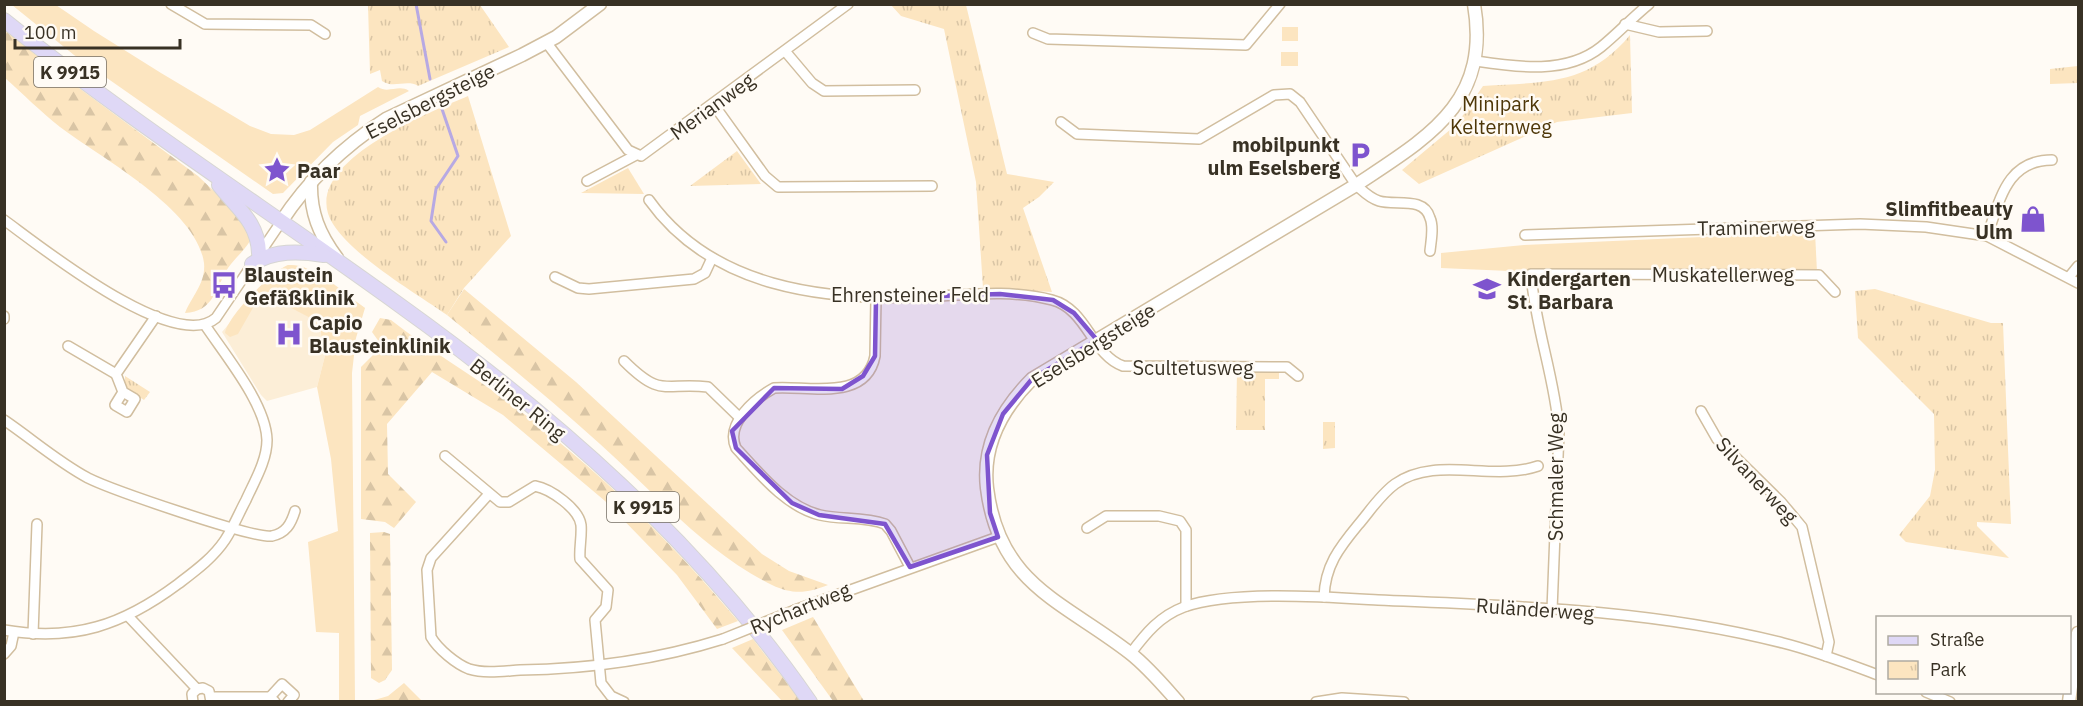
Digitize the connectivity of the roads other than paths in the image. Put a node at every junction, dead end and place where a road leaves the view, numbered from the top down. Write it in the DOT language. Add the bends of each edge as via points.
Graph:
graph roads {
  1 [pos="171,4"];
  2 [pos="600,4"];
  3 [pos="848,4"];
  4 [pos="1280,4"];
  5 [pos="1474,4"];
  6 [pos="1649,4"];
  7 [pos="4,20"];
  8 [pos="1625,24"];
  9 [pos="1707,31"];
  10 [pos="1033,33"];
  11 [pos="325,34"];
  12 [pos="546,42"];
  13 [pos="785,51"];
  14 [pos="1476,61"];
  15 [pos="915,90"];
  16 [pos="714,105"];
  17 [pos="1061,122"];
  18 [pos="636,155"];
  19 [pos="2052,160"];
  20 [pos="213,176"];
  21 [pos="587,181"];
  22 [pos="311,182"];
  23 [pos="1356,184"];
  24 [pos="932,186"];
  25 [pos="649,200"];
  26 [pos="4,220"];
  27 [pos="281,222"];
  28 [pos="1525,236"];
  29 [pos="1987,236"];
  30 [pos="1430,251"];
  31 [pos="712,258"];
  32 [pos="256,259"];
  33 [pos="335,260"];
  34 [pos="2079,266"];
  35 [pos="1531,274"];
  36 [pos="555,277"];
  37 [pos="2070,278"];
  38 [pos="2079,283"];
  39 [pos="1835,292"];
  40 [pos="876,298"];
  41 [pos="156,316"];
  42 [pos="205,325"];
  43 [pos="1097,340"];
  44 [pos="68,346"];
  45 [pos="624,361"];
  46 [pos="116,374"];
  47 [pos="1298,376"];
  48 [pos="123,392"];
  49 [pos="1701,411"];
  50 [pos="740,418"];
  51 [pos="4,420"];
  52 [pos="445,456"];
  53 [pos="1538,466"];
  54 [pos="488,495"];
  55 [pos="295,511"];
  56 [pos="37,524"];
  57 [pos="1087,528"];
  58 [pos="231,529"];
  59 [pos="998,537"];
  60 [pos="909,567"];
  61 [pos="1324,597"];
  62 [pos="1186,606"];
  63 [pos="1552,610"];
  64 [pos="128,616"];
  65 [pos="9,631"];
  66 [pos="2079,633"];
  67 [pos="33,634"];
  68 [pos="1131,653"];
  69 [pos="4,654"];
  70 [pos="1826,656"];
  71 [pos="600,667"];
  72 [pos="1876,674"];
  73 [pos="197,689"];
  74 [pos="1929,694"];
  75 [pos="211,699"];
  76 [pos="273,699"];
  77 [pos="2072,701"];
  78 [pos="193,702"];
  79 [pos="288,702"];
  80 [pos="624,702"];
  81 [pos="810,702"];
  82 [pos="1178,702"];
  83 [pos="1316,702"];
  84 [pos="1404,702"];
  85 [pos="1950,702"];
  1 -- 11 [label="street" via="205,24 311,25"];
  2 -- 12 [label="street, Eselsbergsteige"];
  3 -- 13 [label="street, Merianweg"];
  4 -- 10 [label="street" via="1246,45 1048,39"];
  5 -- 14 [label="street, Eselsbergsteige"];
  6 -- 8 [label="street"];
  7 -- 20 [label="main road, Berliner Ring / K 9915"];
  8 -- 9 [label="street" via="1659,32"];
  8 -- 14 [label="street" via="1599,48 1573,62 1506,66"];
  12 -- 18 [label="street" via="628,150"];
  12 -- 22 [label="street, Eselsbergsteige" via="386,119 348,145"];
  13 -- 15 [label="street" via="812,83 824,90"];
  13 -- 16 [label="street, Merianweg"];
  14 -- 23 [label="street, Eselsbergsteige" via="1466,88 1447,116"];
  16 -- 18 [label="street, Merianweg" via="646,154"];
  16 -- 24 [label="street" via="765,176 778,187"];
  17 -- 23 [label="street" via="1077,134 1199,139 1274,95 1290,94 1300,102"];
  18 -- 21 [label="street, Merianweg"];
  19 -- 29 [label="street" via="2039,160 2016,171"];
  20 -- 27 [label="main road, Berliner Ring / K 9915"];
  20 -- 32 [label="main road" via="253,224"];
  22 -- 27 [label="street, Eselsbergsteige"];
  22 -- 33 [label="street" via="314,220"];
  23 -- 30 [label="street" via="1365,194 1382,202 1416,204 1426,209 1431,218"];
  23 -- 43 [label="street, Eselsbergsteige"];
  25 -- 31 [label="street, Ehrensteiner Feld" via="672,228"];
  26 -- 41 [label="street" via="114,297"];
  27 -- 32 [label="street"];
  27 -- 33 [label="main road, Berliner Ring / K 9915"];
  28 -- 29 [label="street, Traminerweg" via="1860,224 1926,227"];
  29 -- 37 [label="street, Traminerweg"];
  31 -- 36 [label="street" via="705,273 694,279 578,288"];
  31 -- 40 [label="street, Ehrensteiner Feld" via="747,275 790,288"];
  32 -- 33 [label="main road" via="305,252"];
  32 -- 42 [label="street" via="216,318"];
  33 -- 81 [label="main road, Berliner Ring / K 9915" via="400,305 536,412 637,501 730,596"];
  34 -- 37 [label="street"];
  35 -- 39 [label="street, Muskatellerweg" via="1819,274"];
  35 -- 63 [label="street, Schmaler Weg" via="1534,309 1559,431"];
  37 -- 38 [label="street, Traminerweg"];
  40 -- 43 [label="street, Ehrensteiner Feld" via="1000,294 1053,300 1074,313"];
  40 -- 50 [label="street" via="874,362 854,384 842,389 774,388"];
  41 -- 42 [label="street" via="187,325"];
  41 -- 46 [label="street"];
  42 -- 58 [label="street" via="258,408 267,440 262,464"];
  43 -- 47 [label="street, Scultetusweg" via="1107,356 1123,366 1287,367"];
  43 -- 59 [label="street, Eselsbergsteige" via="1032,380 1003,414 987,455 986,478 990,513"];
  44 -- 46 [label="street"];
  45 -- 50 [label="street" via="662,388 708,387"];
  46 -- 48 [label="street"];
  49 -- 70 [label="street, Silvanerweg" via="1717,439 1802,527 1829,642"];
  50 -- 60 [label="street" via="732,431 736,448 792,503 819,515 885,524"];
  51 -- 58 [label="street" via="98,483"];
  52 -- 54 [label="street"];
  53 -- 61 [label="street" via="1505,472 1433,471 1401,480 1385,492 1340,548 1326,575"];
  54 -- 71 [label="street" via="509,502 528,488 544,488 572,508 579,518 580,560 608,590 606,607 595,620"];
  54 -- 71 [label="street, Rychartweg" via="428,565 429,626 435,644 462,665 483,671"];
  55 -- 58 [label="street" via="288,528 274,536"];
  56 -- 67 [label="street"];
  57 -- 62 [label="street" via="1106,516 1159,516 1180,521 1186,530"];
  58 -- 64 [label="street" via="207,561"];
  59 -- 60 [label="street, Rychartweg"];
  59 -- 68 [label="street, Eselsbergsteige" via="1006,553 1040,588"];
  60 -- 71 [label="street, Rychartweg, bridge" via="723,639 676,653"];
  61 -- 62 [label="street, Ruländerweg" via="1235,598"];
  61 -- 63 [label="street, Ruländerweg"];
  62 -- 68 [label="street, Ruländerweg" via="1156,623"];
  63 -- 70 [label="street, Ruländerweg" via="1722,630"];
  64 -- 67 [label="street" via="99,628"];
  64 -- 73 [label="street"];
  65 -- 67 [label="street"];
  65 -- 69 [label="street" via="11,646"];
  66 -- 77 [label="street"];
  68 -- 82 [label="street, Eselsbergsteige"];
  70 -- 72 [label="street, Ruländerweg"];
  71 -- 80 [label="street" via="604,690"];
  73 -- 75 [label="street" via="206,689"];
  73 -- 78 [label="street" via="192,694"];
  74 -- 85 [label="street"];
  75 -- 76 [label="street"];
  76 -- 79 [label="street" via="282,684 294,695"];
  83 -- 84 [label="street" via="1342,698"];
}
